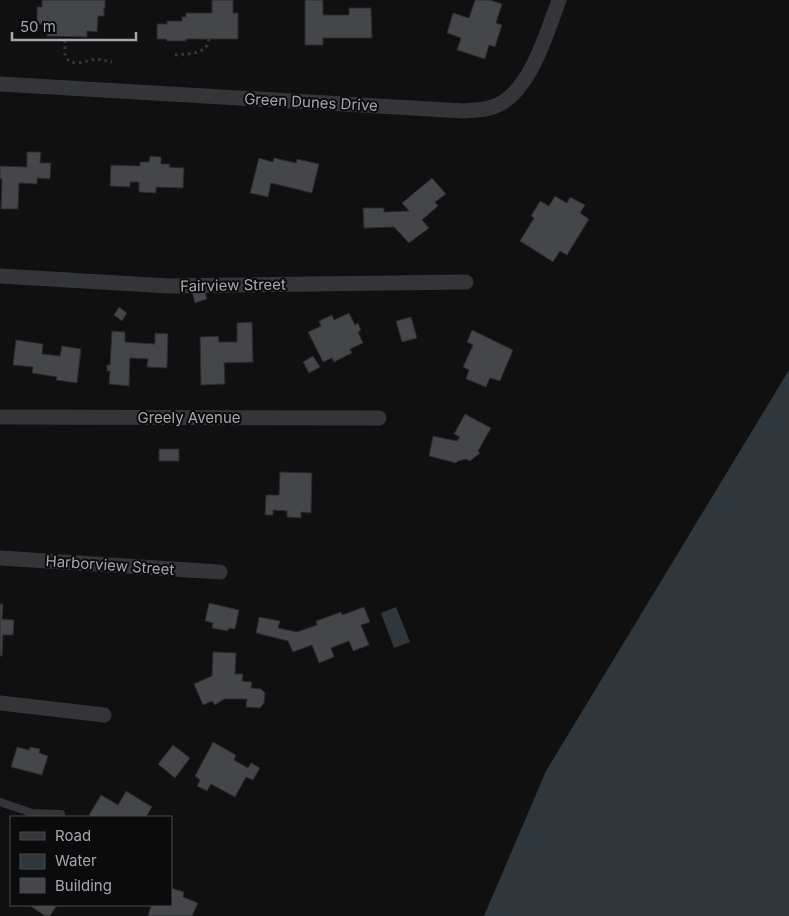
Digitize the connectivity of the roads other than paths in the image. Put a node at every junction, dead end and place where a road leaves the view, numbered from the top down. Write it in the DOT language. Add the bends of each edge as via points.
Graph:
graph roads {
  1 [pos="559,0"];
  2 [pos="0,84"];
  3 [pos="0,276"];
  4 [pos="466,282"];
  5 [pos="0,417"];
  6 [pos="379,418"];
  7 [pos="0,558"];
  8 [pos="220,572"];
  9 [pos="0,703"];
  10 [pos="104,715"];
  11 [pos="0,802"];
  12 [pos="61,814"];
  1 -- 2 [label="street, Green Dunes Drive" via="532,68 510,97 485,109 464,111"];
  3 -- 4 [label="street, Fairview Street" via="169,286"];
  5 -- 6 [label="street, Greely Avenue"];
  7 -- 8 [label="street, Harborview Street"];
  9 -- 10 [label="street"];
  11 -- 12 [label="lane" via="32,813"];
}
